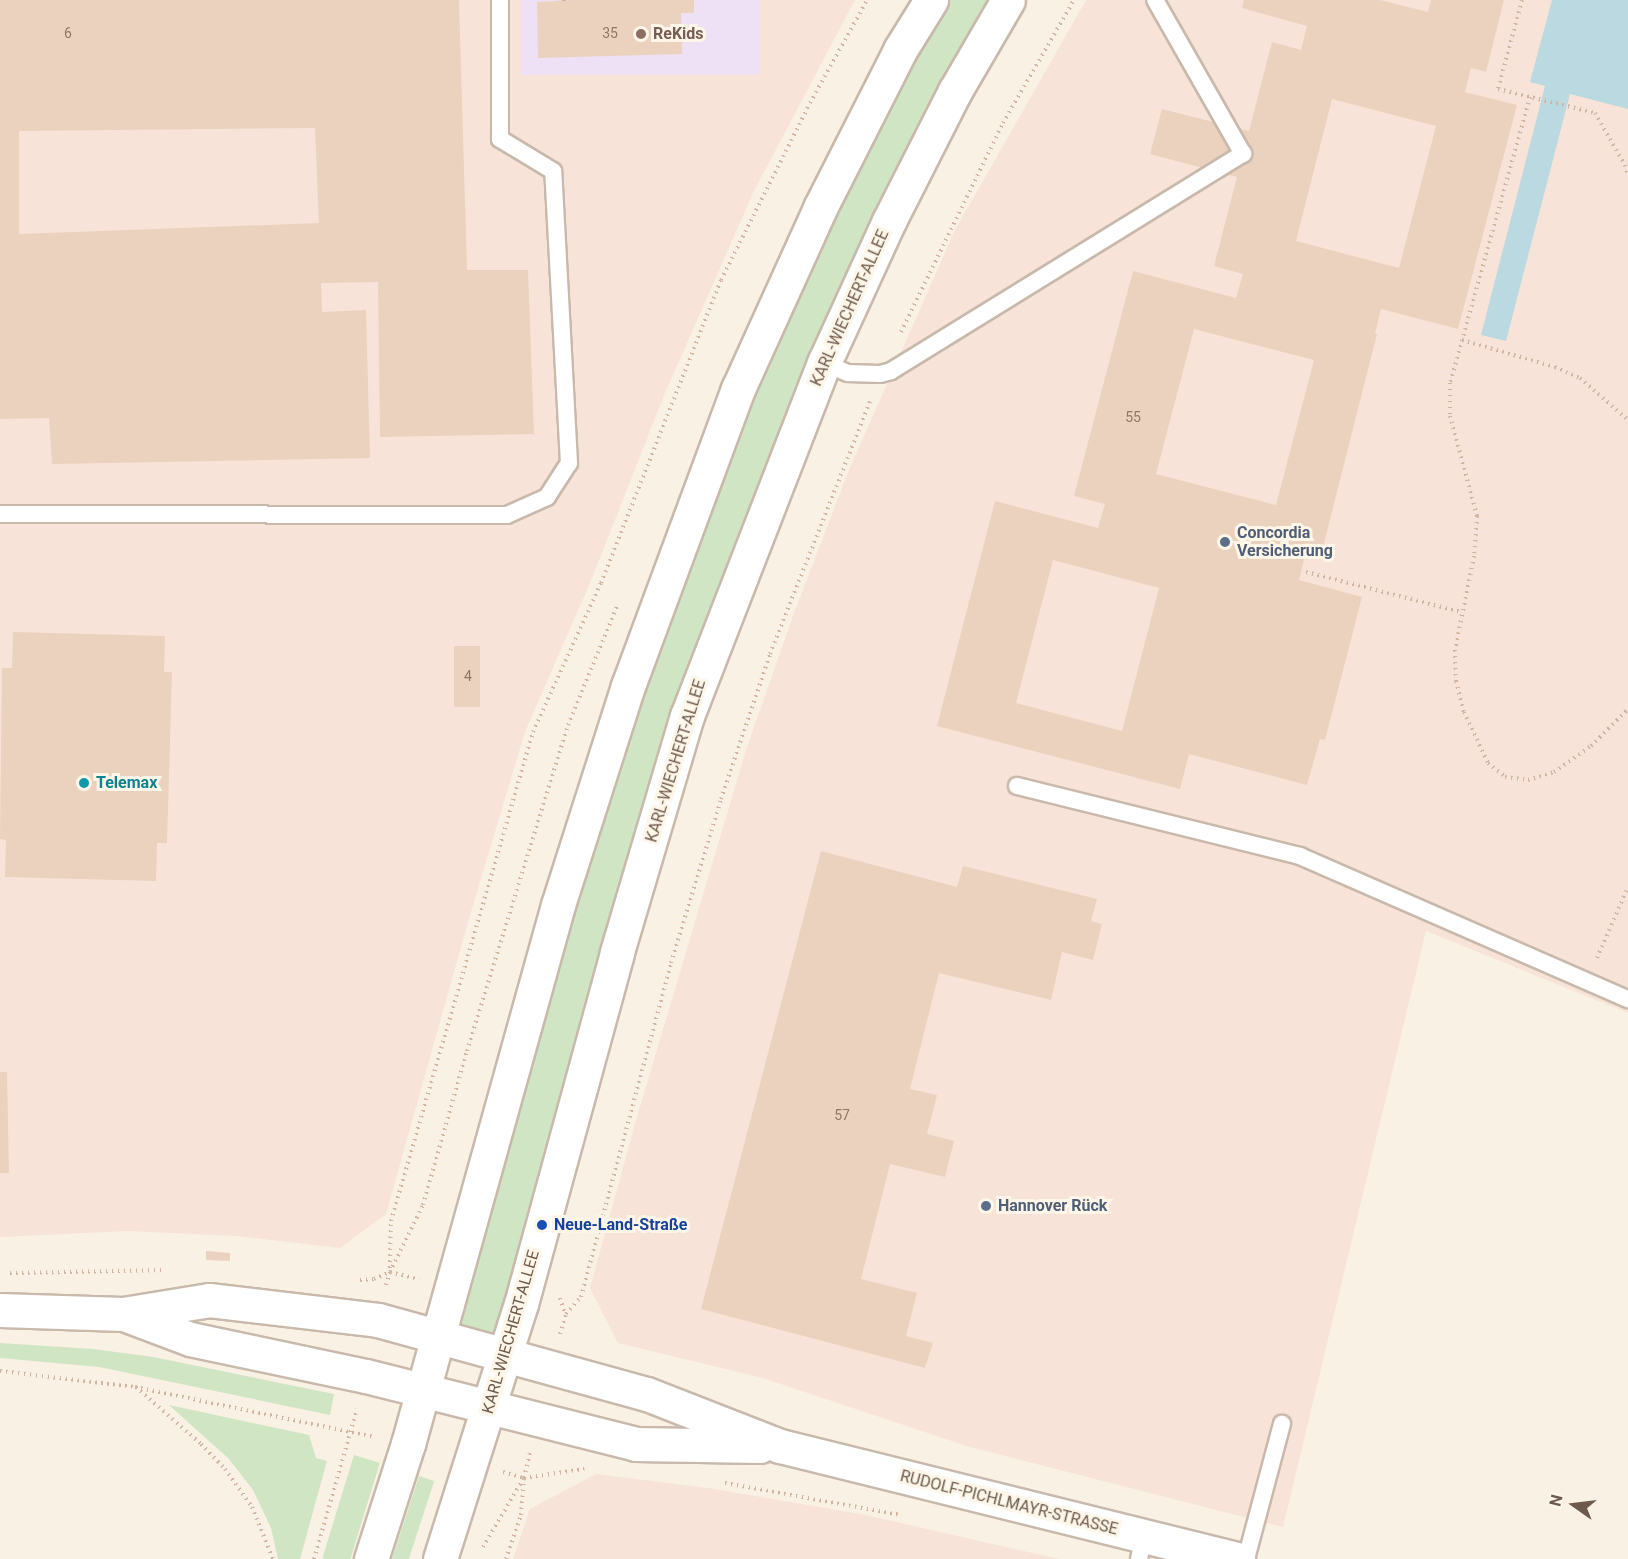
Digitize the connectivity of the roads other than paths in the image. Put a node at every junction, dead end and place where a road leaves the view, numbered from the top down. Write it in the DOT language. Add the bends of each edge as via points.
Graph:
graph roads {
  1 [pos="500,0"];
  2 [pos="931,0"];
  3 [pos="1008,0"];
  4 [pos="1155,0"];
  5 [pos="824,363"];
  6 [pos="0,514"];
  7 [pos="1017,786"];
  8 [pos="1628,999"];
  9 [pos="0,1310"];
  10 [pos="123,1314"];
  11 [pos="438,1335"];
  12 [pos="505,1355"];
  13 [pos="422,1390"];
  14 [pos="490,1406"];
  15 [pos="1282,1425"];
  16 [pos="780,1446"];
  17 [pos="1142,1548"];
  18 [pos="370,1559"];
  19 [pos="440,1559"];
  20 [pos="1238,1559"];
  21 [pos="1246,1559"];
  1 -- 6 [label="lane" via="500,140 553,171 569,463 547,497 507,515"];
  2 -- 11 [label="main road" via="900,50 820,208 738,389 628,686 558,905"];
  3 -- 5 [label="main road, KARL-WIECHERT-ALLEE" via="955,91 894,211"];
  4 -- 5 [label="lane" via="1243,154 891,370 880,374 848,373"];
  5 -- 12 [label="main road, KARL-WIECHERT-ALLEE" via="687,716"];
  7 -- 8 [label="lane" via="1300,856"];
  9 -- 10 [label="main road"];
  10 -- 11 [label="main road" via="209,1300 378,1320"];
  10 -- 13 [label="main road" via="190,1339"];
  11 -- 12 [label="main road"];
  11 -- 13 [label="main road"];
  12 -- 14 [label="main road, KARL-WIECHERT-ALLEE"];
  12 -- 16 [label="main road, RUDOLF-PICHLMAYR-STRASSE" via="647,1394"];
  13 -- 14 [label="main road, RUDOLF-PICHLMAYR-STRASSE"];
  13 -- 18 [label="main road"];
  14 -- 16 [label="main road, RUDOLF-PICHLMAYR-STRASSE" via="636,1444"];
  14 -- 19 [label="main road, KARL-WIECHERT-ALLEE"];
  15 -- 21 [label="lane"];
  16 -- 17 [label="main road, RUDOLF-PICHLMAYR-STRASSE"];
  17 -- 20 [label="main road, RUDOLF-PICHLMAYR-STRASSE"];
}
